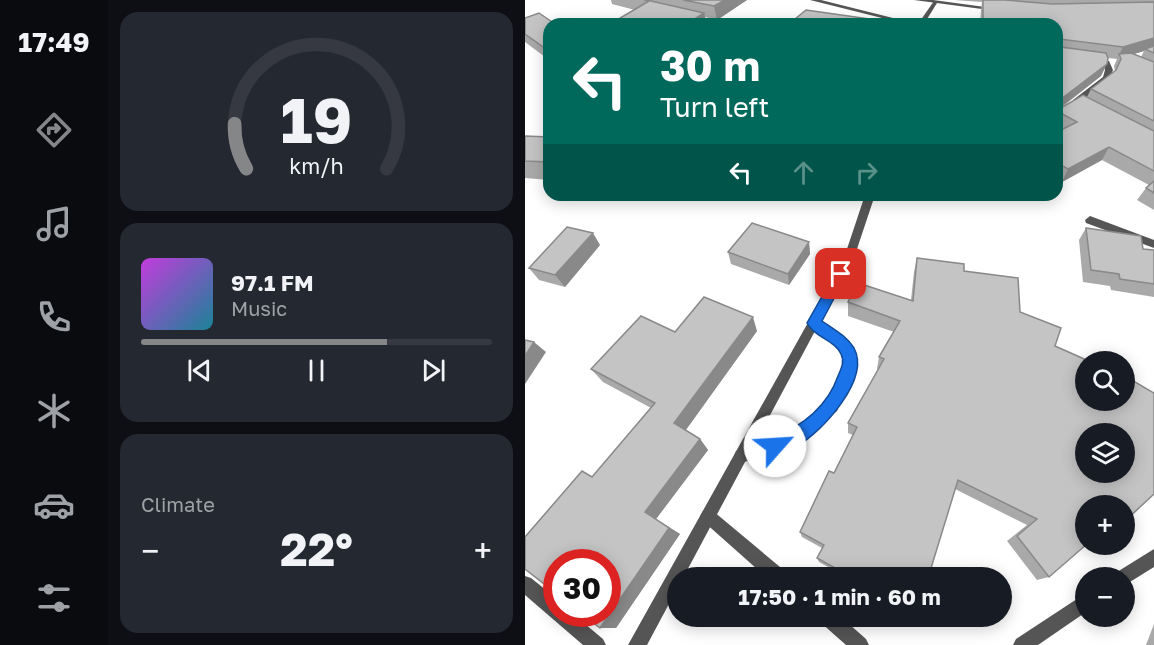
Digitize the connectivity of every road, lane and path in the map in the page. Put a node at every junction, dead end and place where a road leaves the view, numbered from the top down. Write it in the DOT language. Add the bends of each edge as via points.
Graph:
graph roads {
  1 [pos="813,0"];
  2 [pos="917,0"];
  3 [pos="935,3"];
  4 [pos="1003,9"];
  5 [pos="687,17"];
  6 [pos="691,18"];
  7 [pos="889,18"];
  8 [pos="925,18"];
  9 [pos="1117,63"];
  10 [pos="1076,102"];
  11 [pos="1067,110"];
  12 [pos="1090,110"];
  13 [pos="868,201"];
  14 [pos="1090,220"];
  15 [pos="1154,244"];
  16 [pos="814,323"];
  17 [pos="741,456"];
  18 [pos="708,516"];
  19 [pos="1154,556"];
  20 [pos="767,567"];
  21 [pos="1135,569"];
  22 [pos="525,584"];
  23 [pos="543,599"];
  24 [pos="1075,609"];
  25 [pos="576,627"];
  26 [pos="839,627"];
  27 [pos="597,645"];
  28 [pos="637,645"];
  29 [pos="860,645"];
  30 [pos="1022,645"];
  1 -- 7 [label="street"];
  2 -- 3 [label="street"];
  3 -- 4 [label="street"];
  3 -- 8 [label="street"];
  5 -- 6 [label="street"];
  9 -- 10 [label="street" via="1101,63 1109,70 1106,78"];
  10 -- 11 [label="street"];
  10 -- 12 [label="street"];
  13 -- 16 [label="street" via="849,258"];
  14 -- 15 [label="street"];
  16 -- 17 [label="street"];
  16 -- 17 [label="street" via="838,340 848,351 851,362 832,407 792,440"];
  17 -- 18 [label="street"];
  18 -- 20 [label="street"];
  18 -- 28 [label="street"];
  19 -- 21 [label="street"];
  22 -- 23 [label="street"];
  24 -- 30 [label="street"];
  25 -- 27 [label="street"];
  26 -- 29 [label="street"];
}
